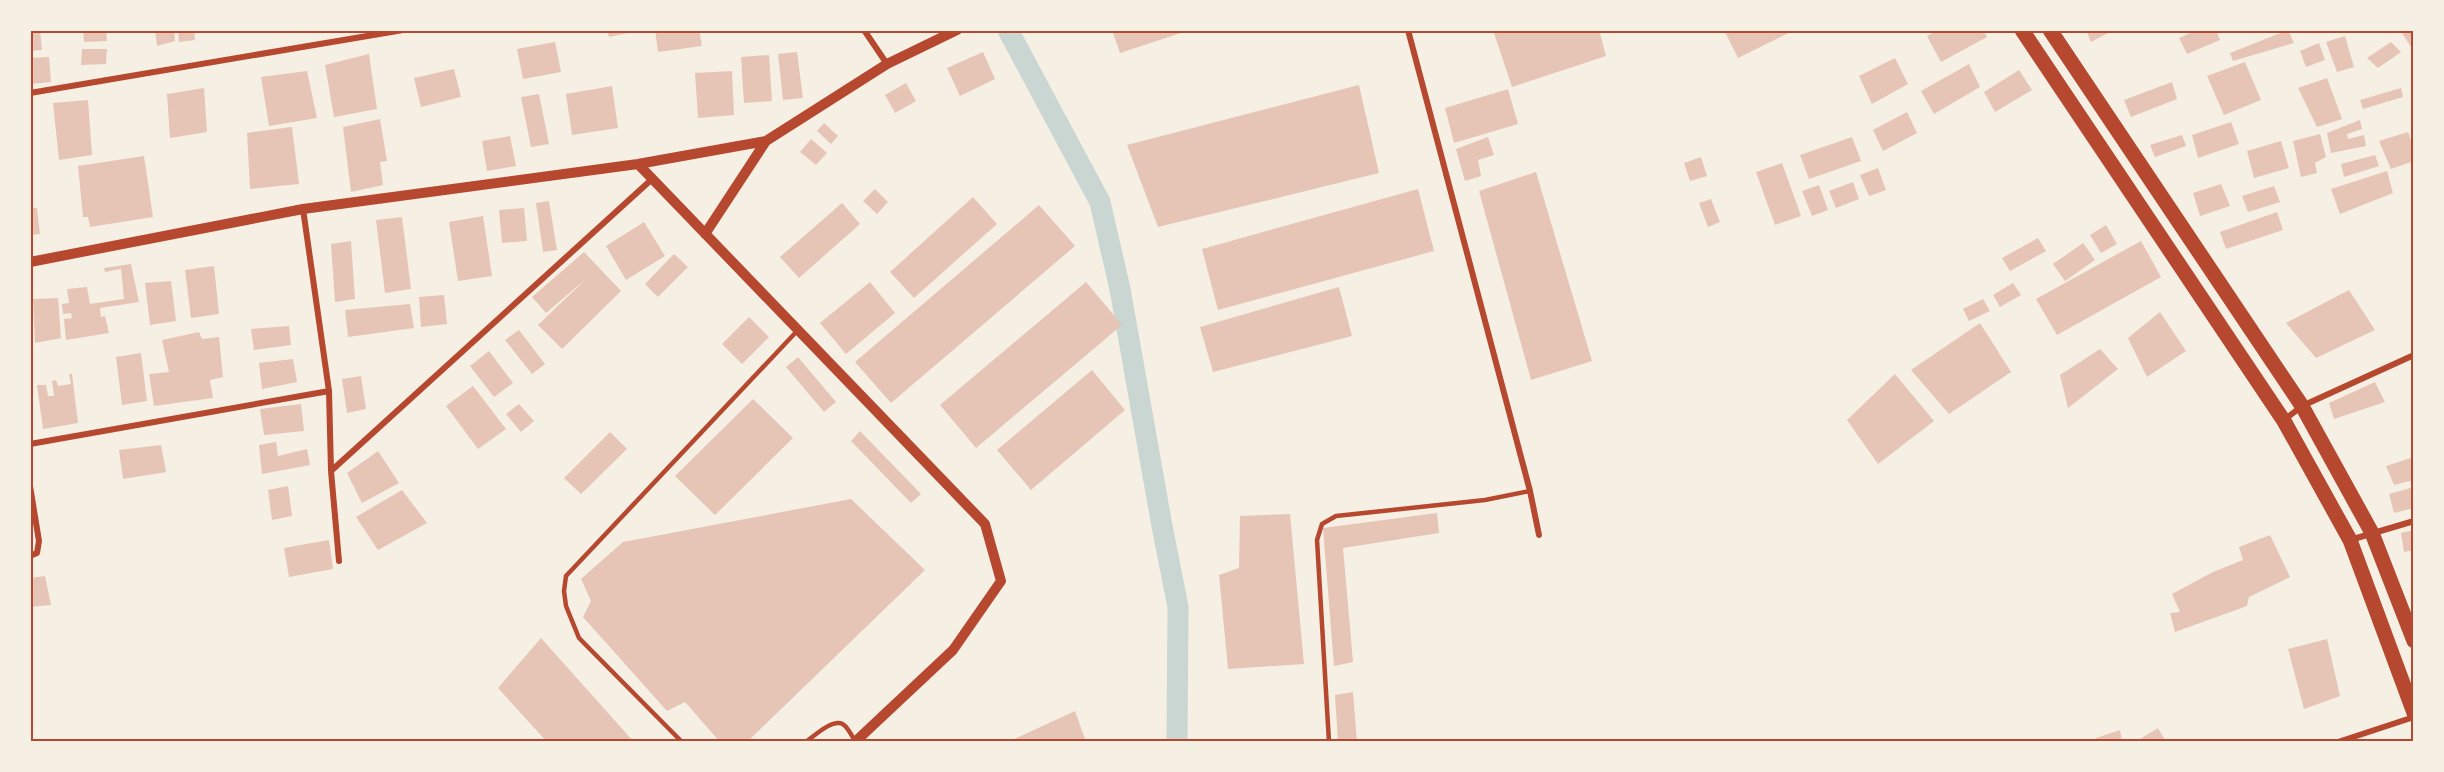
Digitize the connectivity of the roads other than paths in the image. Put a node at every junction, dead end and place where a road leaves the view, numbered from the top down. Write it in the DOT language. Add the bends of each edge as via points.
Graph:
graph roads {
  1 [pos="403,30"];
  2 [pos="864,30"];
  3 [pos="957,30"];
  4 [pos="1408,30"];
  5 [pos="2022,30"];
  6 [pos="2050,30"];
  7 [pos="887,64"];
  8 [pos="30,93"];
  9 [pos="766,141"];
  10 [pos="638,164"];
  11 [pos="651,180"];
  12 [pos="303,209"];
  13 [pos="705,234"];
  14 [pos="30,262"];
  15 [pos="798,330"];
  16 [pos="2414,355"];
  17 [pos="329,391"];
  18 [pos="2302,406"];
  19 [pos="2283,421"];
  20 [pos="30,444"];
  21 [pos="331,471"];
  22 [pos="30,486"];
  23 [pos="1530,491"];
  24 [pos="2414,521"];
  25 [pos="2372,533"];
  26 [pos="1539,535"];
  27 [pos="2350,540"];
  28 [pos="30,556"];
  29 [pos="339,561"];
  30 [pos="2414,641"];
  31 [pos="2414,715"];
  32 [pos="682,742"];
  33 [pos="806,742"];
  34 [pos="856,742"];
  35 [pos="1329,742"];
  36 [pos="2338,742"];
  1 -- 8 [label="street"];
  2 -- 7 [label="street"];
  3 -- 7 [label="street"];
  4 -- 23 [label="street"];
  5 -- 19 [label="highway"];
  6 -- 18 [label="highway"];
  7 -- 9 [label="street"];
  9 -- 10 [label="street"];
  9 -- 13 [label="street"];
  10 -- 11 [label="street"];
  10 -- 12 [label="street"];
  11 -- 13 [label="street"];
  11 -- 21 [label="street"];
  12 -- 14 [label="street"];
  12 -- 17 [label="street"];
  13 -- 15 [label="street"];
  15 -- 32 [label="lane" via="566,576 566,606 579,638"];
  15 -- 34 [label="street" via="985,524 1001,581 953,650"];
  16 -- 18 [label="street"];
  17 -- 20 [label="street"];
  17 -- 21 [label="street"];
  18 -- 19 [label="street"];
  18 -- 25 [label="highway"];
  19 -- 27 [label="highway"];
  21 -- 29 [label="street"];
  22 -- 28 [label="street" via="39,541 37,552"];
  23 -- 26 [label="street"];
  23 -- 35 [label="lane" via="1485,500 1336,516 1322,524 1317,540"];
  24 -- 25 [label="street"];
  25 -- 27 [label="street"];
  25 -- 30 [label="highway"];
  27 -- 31 [label="highway"];
  31 -- 36 [label="street"];
  33 -- 34 [label="lane" via="839,723"];
}
